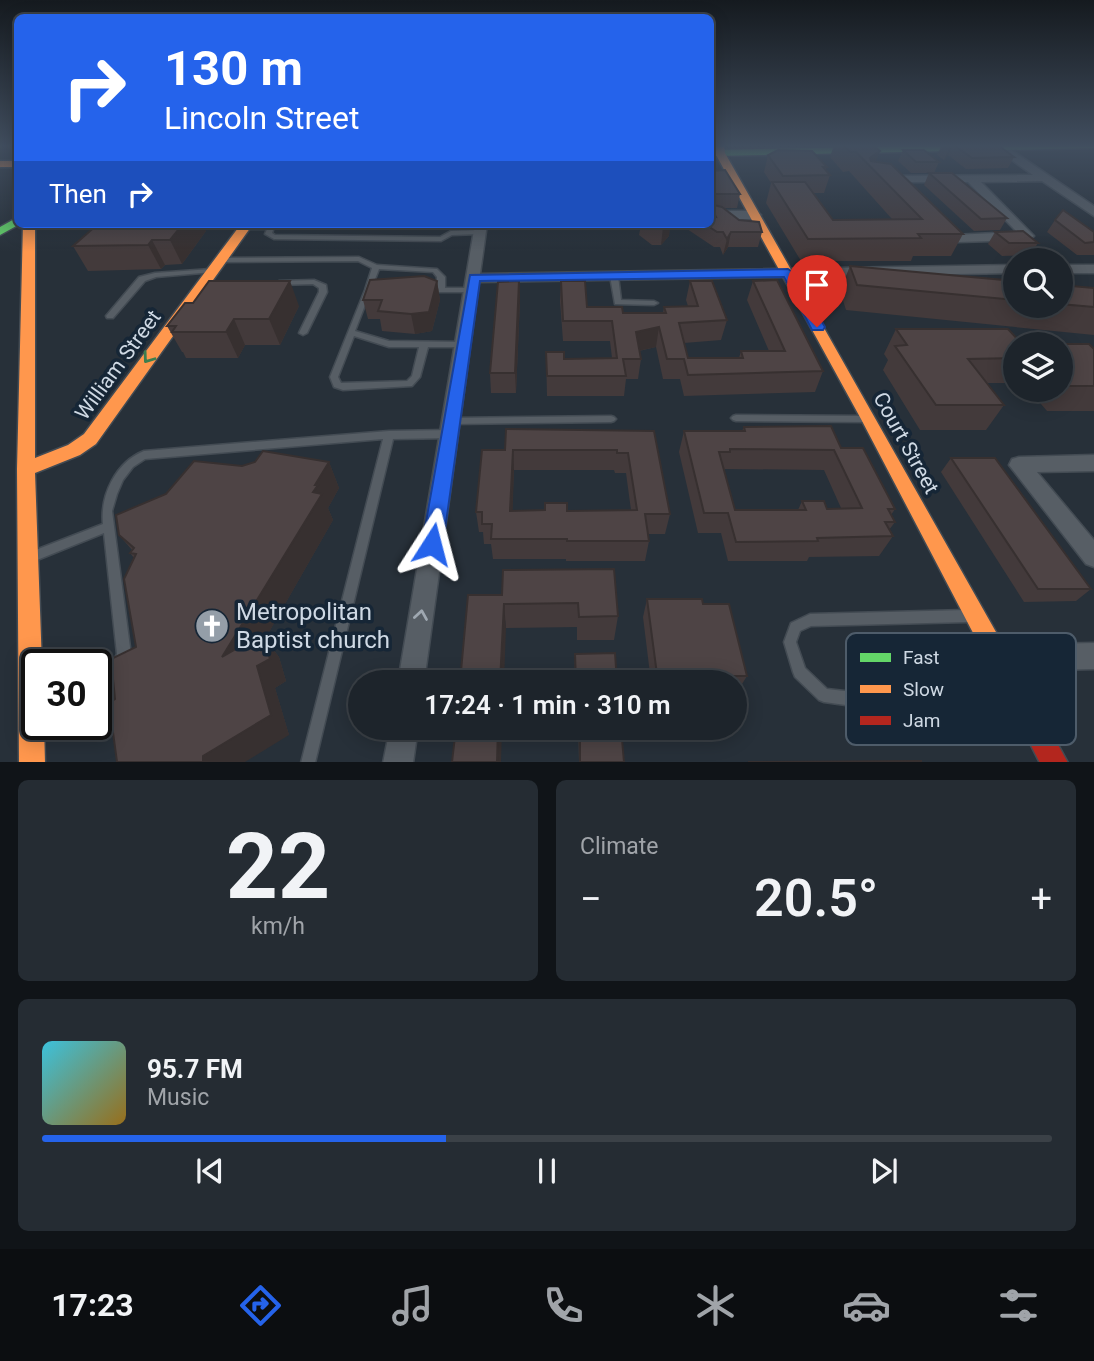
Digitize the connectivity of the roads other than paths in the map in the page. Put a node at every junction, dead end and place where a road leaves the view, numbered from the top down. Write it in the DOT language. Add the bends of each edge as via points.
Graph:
graph roads {
  1 [pos="735,181"];
  2 [pos="900,181"];
  3 [pos="974,181"];
  4 [pos="1050,181"];
  5 [pos="915,196"];
  6 [pos="1094,212"];
  7 [pos="714,215"];
  8 [pos="755,215"];
  9 [pos="29,228"];
  10 [pos="244,228"];
  11 [pos="270,228"];
  12 [pos="452,228"];
  13 [pos="481,228"];
  14 [pos="451,233"];
  15 [pos="376,267"];
  16 [pos="1073,269"];
  17 [pos="991,270"];
  18 [pos="1003,270"];
  19 [pos="1092,270"];
  20 [pos="902,271"];
  21 [pos="788,273"];
  22 [pos="211,275"];
  23 [pos="614,276"];
  24 [pos="915,281"];
  25 [pos="274,283"];
  26 [pos="474,284"];
  27 [pos="441,290"];
  28 [pos="379,291"];
  29 [pos="416,291"];
  30 [pos="367,292"];
  31 [pos="654,303"];
  32 [pos="110,316"];
  33 [pos="351,332"];
  34 [pos="303,333"];
  35 [pos="424,345"];
  36 [pos="464,345"];
  37 [pos="736,418"];
  38 [pos="611,419"];
  39 [pos="869,419"];
  40 [pos="451,427"];
  41 [pos="389,435"];
  42 [pos="1094,463"];
  43 [pos="26,469"];
  44 [pos="108,527"];
  45 [pos="1094,557"];
  46 [pos="29,559"];
  47 [pos="975,616"];
  48 [pos="984,633"];
  49 [pos="34,649"];
  50 [pos="1076,656"];
  51 [pos="1094,656"];
  52 [pos="413,670"];
  53 [pos="112,678"];
  54 [pos="846,698"];
  55 [pos="36,740"];
  56 [pos="402,740"];
  57 [pos="1046,745"];
  58 [pos="32,762"];
  59 [pos="308,762"];
  60 [pos="398,762"];
  61 [pos="1055,762"];
  1 -- 8 [label="street, Court Street"];
  2 -- 5 [label="street"];
  3 -- 17 [label="street" via="1028,236 954,234"];
  4 -- 6 [label="street"];
  7 -- 8 [label="street"];
  8 -- 21 [label="street, Court Street"];
  9 -- 43 [label="street"];
  10 -- 22 [label="street, William Street"];
  11 -- 14 [label="lane" via="268,234 274,237 441,239"];
  12 -- 14 [label="lane"];
  13 -- 14 [label="lane"];
  13 -- 26 [label="street"];
  15 -- 22 [label="lane" via="359,259"];
  15 -- 27 [label="lane" via="435,270 442,277"];
  15 -- 30 [label="lane"];
  16 -- 19 [label="street"];
  17 -- 18 [label="street"];
  17 -- 20 [label="street"];
  20 -- 21 [label="street"];
  20 -- 24 [label="lane"];
  21 -- 23 [label="street"];
  21 -- 39 [label="street, Court Street"];
  22 -- 32 [label="lane" via="142,279"];
  22 -- 43 [label="street, William Street, one-way" via="90,439"];
  23 -- 26 [label="street"];
  23 -- 31 [label="lane" via="618,302"];
  25 -- 34 [label="lane" via="323,286"];
  26 -- 27 [label="lane"];
  26 -- 36 [label="street"];
  27 -- 29 [label="lane"];
  28 -- 30 [label="lane"];
  30 -- 33 [label="lane"];
  33 -- 35 [label="lane" via="390,344"];
  33 -- 35 [label="lane" via="334,377 335,383 344,387 410,384"];
  35 -- 36 [label="lane"];
  36 -- 40 [label="street"];
  37 -- 39 [label="lane"];
  38 -- 40 [label="lane"];
  39 -- 47 [label="street, Court Street"];
  40 -- 41 [label="lane"];
  52 -- 40 [label="street, one-way"];
  41 -- 44 [label="lane" via="141,456 128,463 110,498"];
  41 -- 59 [label="lane"];
  42 -- 45 [label="street" via="1019,465"];
  43 -- 46 [label="street"];
  44 -- 46 [label="lane"];
  44 -- 53 [label="lane" via="124,655"];
  46 -- 49 [label="street"];
  47 -- 48 [label="street, Court Street"];
  47 -- 54 [label="lane" via="810,620 795,627 790,642 800,672 824,695"];
  50 -- 51 [label="street"];
  55 -- 58 [label="street"];
  56 -- 60 [label="street"];
  57 -- 61 [label="street, Court Street"];
}
